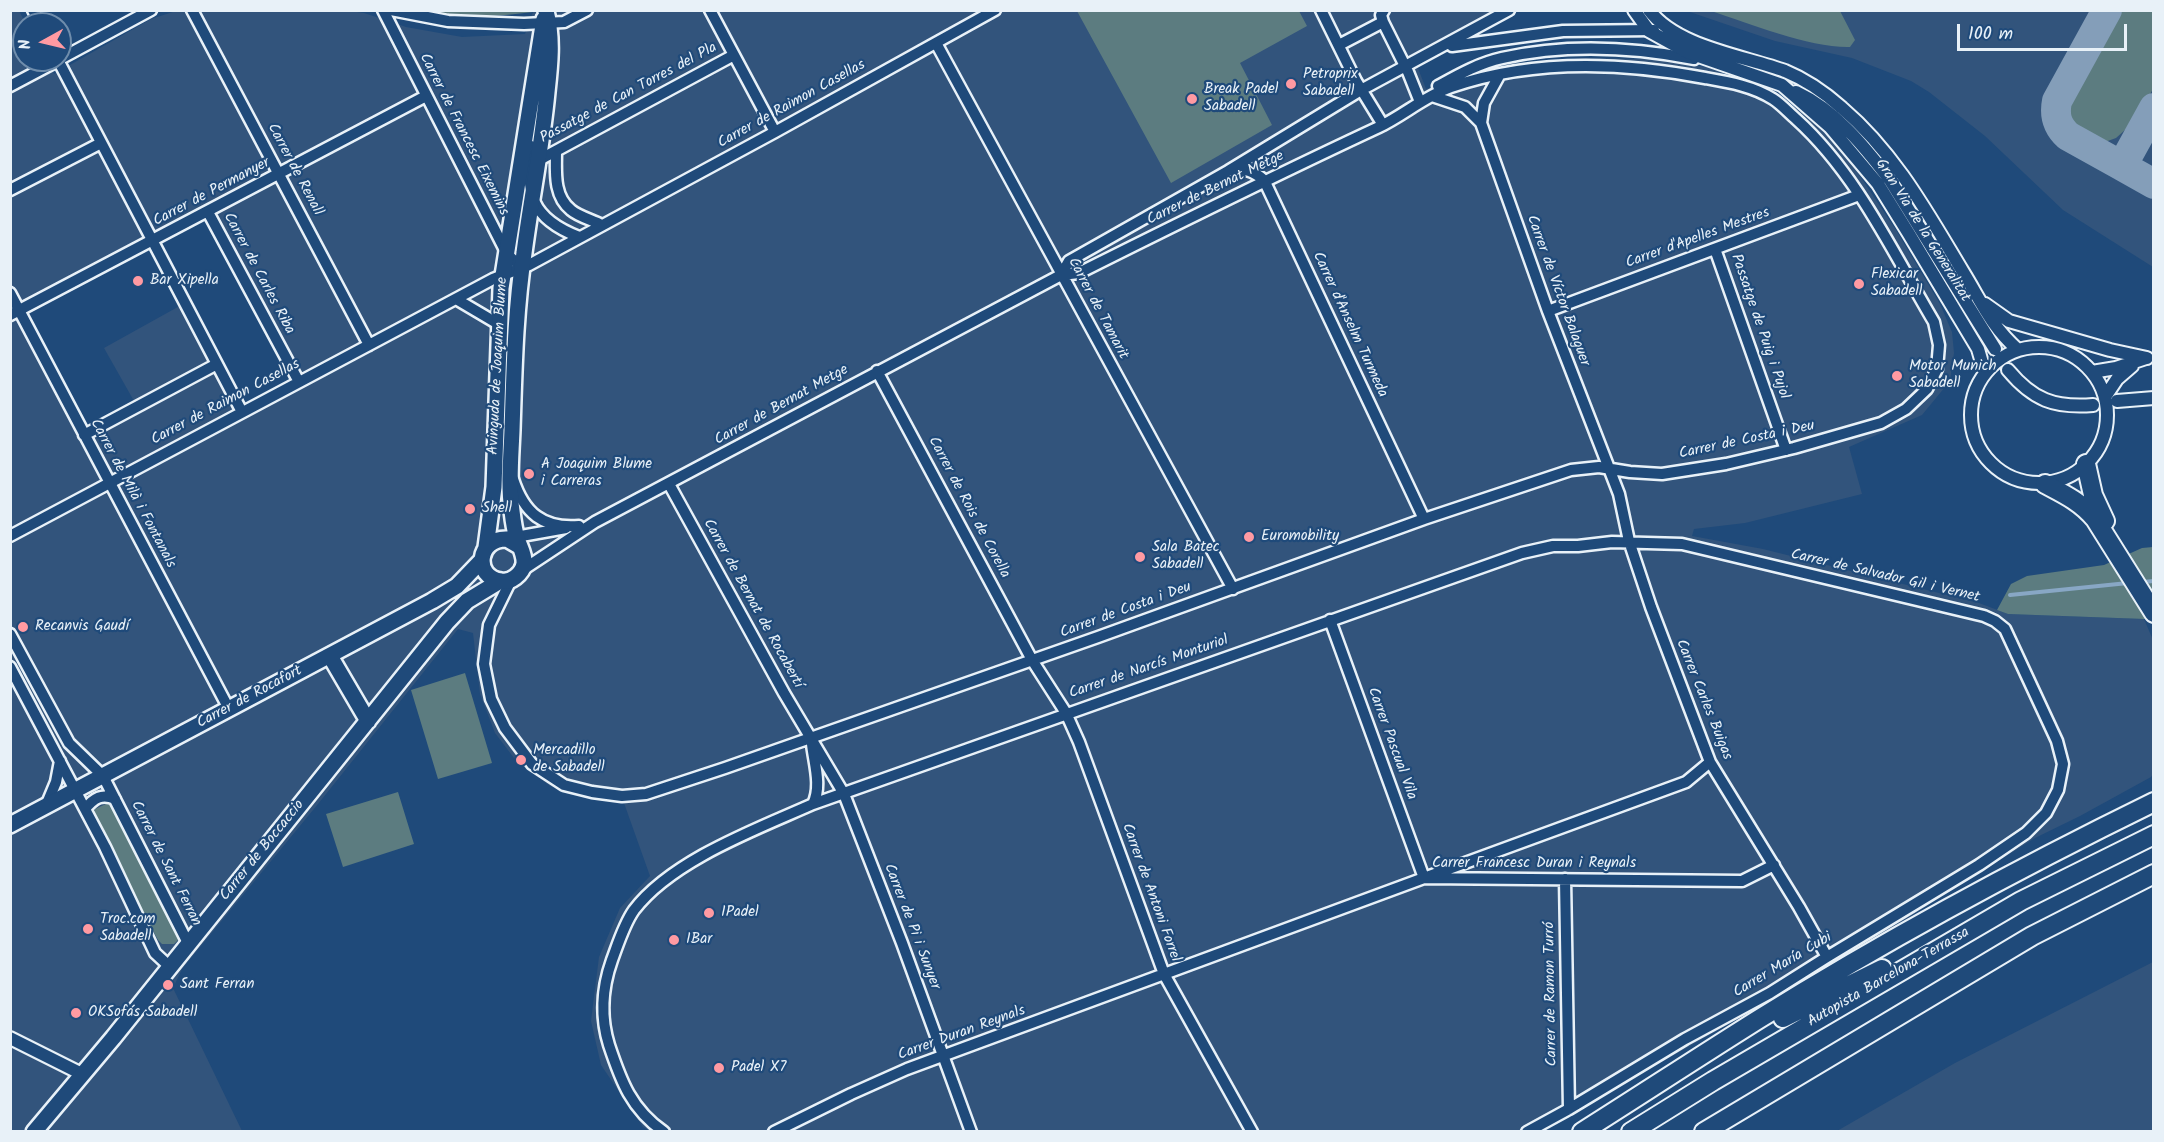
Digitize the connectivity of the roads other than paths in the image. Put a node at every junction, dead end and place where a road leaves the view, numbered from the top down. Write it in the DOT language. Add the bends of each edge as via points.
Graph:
graph roads {
  1 [pos="151,10"];
  2 [pos="192,10"];
  3 [pos="383,10"];
  4 [pos="391,10"];
  5 [pos="587,10"];
  6 [pos="710,10"];
  7 [pos="995,10"];
  8 [pos="1321,10"];
  9 [pos="1384,10"];
  10 [pos="1509,10"];
  11 [pos="1634,10"];
  12 [pos="1649,10"];
  13 [pos="546,17"];
  14 [pos="1383,22"];
  15 [pos="1649,30"];
  16 [pos="936,43"];
  17 [pos="1339,45"];
  18 [pos="1440,49"];
  19 [pos="72,53"];
  20 [pos="734,55"];
  21 [pos="1710,62"];
  22 [pos="1764,64"];
  23 [pos="1406,68"];
  24 [pos="36,72"];
  25 [pos="65,72"];
  26 [pos="1500,74"];
  27 [pos="1782,85"];
  28 [pos="10,86"];
  29 [pos="1361,90"];
  30 [pos="426,96"];
  31 [pos="1432,96"];
  32 [pos="1420,102"];
  33 [pos="530,116"];
  34 [pos="1481,123"];
  35 [pos="1383,125"];
  36 [pos="776,132"];
  37 [pos="101,142"];
  38 [pos="556,151"];
  39 [pos="539,160"];
  40 [pos="1228,171"];
  41 [pos="279,174"];
  42 [pos="1264,180"];
  43 [pos="10,190"];
  44 [pos="1859,195"];
  45 [pos="532,201"];
  46 [pos="208,212"];
  47 [pos="602,225"];
  48 [pos="579,237"];
  49 [pos="153,242"];
  50 [pos="1715,249"];
  51 [pos="507,254"];
  52 [pos="522,268"];
  53 [pos="503,274"];
  54 [pos="1061,275"];
  55 [pos="10,293"];
  56 [pos="456,299"];
  57 [pos="1980,299"];
  58 [pos="1548,311"];
  59 [pos="15,313"];
  60 [pos="1934,322"];
  61 [pos="500,325"];
  62 [pos="369,345"];
  63 [pos="1995,349"];
  64 [pos="2018,350"];
  65 [pos="2150,358"];
  66 [pos="217,364"];
  67 [pos="2008,370"];
  68 [pos="877,371"];
  69 [pos="2092,372"];
  70 [pos="1985,373"];
  71 [pos="299,382"];
  72 [pos="2154,398"];
  73 [pos="2111,399"];
  74 [pos="2093,405"];
  75 [pos="242,412"];
  76 [pos="84,435"];
  77 [pos="1786,450"];
  78 [pos="2086,464"];
  79 [pos="1607,468"];
  80 [pos="511,472"];
  81 [pos="109,483"];
  82 [pos="669,484"];
  83 [pos="2044,484"];
  84 [pos="1424,519"];
  85 [pos="595,522"];
  86 [pos="579,526"];
  87 [pos="10,536"];
  88 [pos="514,540"];
  89 [pos="1629,542"];
  90 [pos="2116,547"];
  91 [pos="484,553"];
  92 [pos="511,577"];
  93 [pos="1233,588"];
  94 [pos="2154,599"];
  95 [pos="2153,612"];
  96 [pos="1330,620"];
  97 [pos="10,634"];
  98 [pos="330,656"];
  99 [pos="1032,660"];
  100 [pos="10,667"];
  101 [pos="229,709"];
  102 [pos="1066,713"];
  103 [pos="369,721"];
  104 [pos="811,738"];
  105 [pos="60,761"];
  106 [pos="1710,762"];
  107 [pos="103,776"];
  108 [pos="76,791"];
  109 [pos="844,794"];
  110 [pos="2154,794"];
  111 [pos="115,799"];
  112 [pos="2154,802"];
  113 [pos="813,804"];
  114 [pos="45,807"];
  115 [pos="86,809"];
  116 [pos="2046,813"];
  117 [pos="10,825"];
  118 [pos="2154,835"];
  119 [pos="2062,847"];
  120 [pos="1774,866"];
  121 [pos="2154,874"];
  122 [pos="1424,878"];
  123 [pos="1565,879"];
  124 [pos="2021,901"];
  125 [pos="188,943"];
  126 [pos="1827,957"];
  127 [pos="169,966"];
  128 [pos="1164,975"];
  129 [pos="10,1038"];
  130 [pos="944,1056"];
  131 [pos="1694,1062"];
  132 [pos="82,1074"];
  133 [pos="1569,1109"];
  134 [pos="34,1131"];
  135 [pos="664,1131"];
  136 [pos="774,1131"];
  137 [pos="972,1131"];
  138 [pos="1252,1131"];
  139 [pos="1527,1131"];
  140 [pos="1582,1131"];
  141 [pos="1631,1131"];
  142 [pos="1704,1131"];
  1 -- 19 [label="street"];
  2 -- 41 [label="street, Carrer de Renall"];
  3 -- 30 [label="street, Carrer de Francesc Eixemins"];
  4 -- 13 [label="street" via="448,21"];
  5 -- 13 [label="street" via="564,22"];
  6 -- 20 [label="street"];
  7 -- 16 [label="street, Carrer de Raimon Casellas"];
  8 -- 17 [label="street"];
  9 -- 14 [label="street"];
  10 -- 18 [label="street, Carrer de Bernat Metge"];
  11 -- 15 [label="street, Gran Via de la Generalitat"];
  12 -- 22 [label="street, Gran Via de la Generalitat" via="1692,41"];
  13 -- 33 [label="main road, Avinguda de Joaquim Blume"];
  13 -- 39 [label="main road, Avinguda de Joaquim Blume" via="550,60"];
  14 -- 17 [label="street"];
  14 -- 23 [label="street"];
  15 -- 18 [label="street" via="1563,31"];
  15 -- 21 [label="street, Gran Via de la Generalitat"];
  15 -- 22 [label="street" via="1656,29 1693,48 1732,61"];
  16 -- 36 [label="street, Carrer de Raimon Casellas"];
  16 -- 54 [label="street, Carrer de Tamarit"];
  17 -- 29 [label="street"];
  18 -- 23 [label="street, Carrer de Bernat Metge"];
  20 -- 36 [label="street"];
  20 -- 38 [label="street, Passatge de Can Torres del Pla"];
  21 -- 27 [label="street, Gran Via de la Generalitat"];
  21 -- 31 [label="street, Carrer de Bernat Metge" via="1650,51 1563,50 1501,58 1438,86"];
  22 -- 57 [label="street, Gran Via de la Generalitat" via="1814,85 1872,135 1912,188"];
  23 -- 29 [label="street, Carrer de Bernat Metge"];
  23 -- 32 [label="street"];
  24 -- 28 [label="street"];
  25 -- 37 [label="street"];
  26 -- 31 [label="street, Carrer de Bernat Metge"];
  26 -- 34 [label="street" via="1484,103"];
  26 -- 44 [label="street, Carrer de Bernat Metge" via="1568,66 1627,66 1741,85 1773,99 1818,139"];
  27 -- 63 [label="street" via="1828,112 1872,156"];
  27 -- 70 [label="street, Gran Via de la Generalitat" via="1830,127 1878,184 1977,349"];
  29 -- 35 [label="street"];
  29 -- 40 [label="street, Carrer de Bernat Metge"];
  30 -- 41 [label="street, Carrer de Permanyer"];
  30 -- 51 [label="street, Carrer de Francesc Eixemins"];
  31 -- 32 [label="street, Carrer de Bernat Metge"];
  31 -- 34 [label="street" via="1465,106"];
  32 -- 35 [label="street, Carrer de Bernat Metge"];
  33 -- 45 [label="street, Avinguda de Joaquim Blume" via="528,182"];
  33 -- 51 [label="main road, Avinguda de Joaquim Blume"];
  34 -- 58 [label="street, Carrer de Víctor Balaguer"];
  35 -- 42 [label="street, Carrer de Bernat Metge"];
  36 -- 47 [label="street, Carrer de Raimon Casellas"];
  37 -- 43 [label="street"];
  37 -- 49 [label="street"];
  38 -- 39 [label="street, Passatge de Can Torres del Pla"];
  38 -- 47 [label="street" via="559,194 571,210"];
  39 -- 45 [label="main road, Avinguda de Joaquim Blume"];
  40 -- 42 [label="street" via="1244,169"];
  40 -- 54 [label="street, Carrer de Bernat Metge" via="1069,261"];
  41 -- 46 [label="street, Carrer de Permanyer"];
  41 -- 62 [label="street, Carrer de Renall"];
  42 -- 54 [label="street, Carrer de Bernat Metge" via="1079,273"];
  42 -- 84 [label="street, Carrer d'Anselm Turmeda"];
  44 -- 50 [label="street, Carrer d'Apelles Mestres"];
  44 -- 60 [label="street, Carrer de Bernat Metge"];
  45 -- 48 [label="street" via="559,229"];
  45 -- 52 [label="main road, Avinguda de Joaquim Blume"];
  46 -- 49 [label="street, Carrer de Permanyer"];
  46 -- 71 [label="street, Carrer de Carles Riba"];
  47 -- 48 [label="street, Carrer de Raimon Casellas"];
  48 -- 52 [label="street, Carrer de Raimon Casellas"];
  49 -- 59 [label="street, Carrer de Permanyer"];
  49 -- 66 [label="street"];
  50 -- 58 [label="street, Carrer d'Apelles Mestres"];
  50 -- 77 [label="street, Passatge de Puig i Pujol"];
  51 -- 52 [label="street, Carrer de Francesc Eixemins"];
  51 -- 53 [label="main road, Avinguda de Joaquim Blume"];
  52 -- 53 [label="street, Carrer de Raimon Casellas"];
  52 -- 80 [label="main road, Avinguda de Joaquim Blume"];
  53 -- 56 [label="street, Carrer de Raimon Casellas"];
  53 -- 61 [label="main road, Avinguda de Joaquim Blume"];
  54 -- 68 [label="street, Carrer de Bernat Metge"];
  54 -- 93 [label="street, Carrer de Tamarit"];
  55 -- 59 [label="street, Carrer de Milà i Fontanals"];
  56 -- 61 [label="street"];
  56 -- 62 [label="street, Carrer de Raimon Casellas"];
  57 -- 64 [label="street, Gran Via de la Generalitat" via="1997,330"];
  57 -- 65 [label="street" via="2010,321"];
  58 -- 79 [label="street, Carrer de Víctor Balaguer"];
  59 -- 76 [label="street, Carrer de Milà i Fontanals"];
  60 -- 77 [label="street, Carrer de Costa i Deu" via="1940,345 1937,369 1927,389 1906,409 1881,423"];
  61 -- 91 [label="main road, Avinguda de Joaquim Blume" via="494,487"];
  62 -- 71 [label="street, Carrer de Raimon Casellas"];
  64 -- 69 [label="street" via="2058,350 2077,358"];
  64 -- 70 [label="street"];
  65 -- 69 [label="street"];
  65 -- 73 [label="street" via="2123,373 2111,387"];
  66 -- 75 [label="street"];
  66 -- 76 [label="street"];
  67 -- 74 [label="street" via="2024,387 2048,402"];
  68 -- 82 [label="street, Carrer de Bernat Metge"];
  68 -- 99 [label="street, Carrer de Rois de Corella"];
  69 -- 73 [label="street"];
  70 -- 83 [label="street" via="1975,391 1971,411 1972,431 1981,451 2003,474"];
  71 -- 75 [label="street, Carrer de Raimon Casellas"];
  72 -- 73 [label="street"];
  73 -- 78 [label="street" via="2104,436"];
  75 -- 81 [label="street, Carrer de Raimon Casellas"];
  76 -- 81 [label="street, Carrer de Milà i Fontanals"];
  77 -- 79 [label="street, Carrer de Costa i Deu" via="1662,474"];
  78 -- 83 [label="street" via="2064,479"];
  78 -- 90 [label="highway" via="2093,495"];
  79 -- 84 [label="street, Carrer de Costa i Deu" via="1571,470"];
  79 -- 89 [label="street, Carrer Carles Buigas" via="1618,494"];
  80 -- 86 [label="street" via="529,511 549,523"];
  80 -- 88 [label="main road, Avinguda de Joaquim Blume"];
  81 -- 87 [label="street, Carrer de Raimon Casellas"];
  81 -- 101 [label="street, Carrer de Milà i Fontanals"];
  82 -- 85 [label="street, Carrer de Bernat Metge"];
  82 -- 104 [label="street, Carrer de Bernat de Rocabertí"];
  83 -- 90 [label="highway" via="2087,509"];
  84 -- 93 [label="street, Carrer de Costa i Deu"];
  85 -- 86 [label="street"];
  85 -- 92 [label="street, Carrer de Bernat Metge"];
  86 -- 88 [label="street"];
  88 -- 91 [label="main road" via="495,540"];
  88 -- 92 [label="main road" via="524,559"];
  89 -- 96 [label="street, Carrer de Narcís Monturiol" via="1553,546 1522,553"];
  89 -- 106 [label="street, Carrer Carles Buigas"];
  89 -- 116 [label="street, Carrer de Salvador Gil i Vernet" via="1682,544 1995,621 2005,629 2057,741 2063,764 2058,790"];
  90 -- 94 [label="highway"];
  90 -- 95 [label="highway"];
  91 -- 92 [label="main road" via="487,574"];
  91 -- 98 [label="main road, Carrer de Rocafort" via="451,590"];
  92 -- 103 [label="main road, Carrer de Boccaccio" via="483,590 458,609"];
  92 -- 104 [label="street, Carrer de Costa i Deu" via="489,625 484,664 491,699 532,764 564,785 621,796 646,794"];
  93 -- 99 [label="street, Carrer de Costa i Deu"];
  96 -- 102 [label="street, Carrer de Narcís Monturiol"];
  96 -- 122 [label="street, Carrer Pascual Vila"];
  97 -- 107 [label="street, Carrer de Sant Ferran" via="69,743"];
  98 -- 101 [label="main road, Carrer de Rocafort"];
  98 -- 103 [label="main road"];
  99 -- 102 [label="street, Carrer de Antoni Forrel"];
  99 -- 104 [label="street, Carrer de Costa i Deu"];
  100 -- 105 [label="street"];
  101 -- 107 [label="main road, Carrer de Rocafort"];
  102 -- 109 [label="street, Carrer de Narcís Monturiol"];
  102 -- 128 [label="street, Carrer de Antoni Forrel"];
  103 -- 125 [label="main road, Carrer de Boccaccio"];
  104 -- 109 [label="street, Carrer de Pi i Sunyer"];
  104 -- 113 [label="street" via="818,788"];
  105 -- 108 [label="street"];
  105 -- 114 [label="street"];
  106 -- 120 [label="street, Carrer Carles Buigas"];
  106 -- 122 [label="street" via="1686,782"];
  107 -- 108 [label="main road, Carrer de Rocafort"];
  107 -- 111 [label="street, Carrer de Sant Ferran"];
  108 -- 114 [label="main road, Carrer de Rocafort"];
  108 -- 115 [label="street"];
  109 -- 113 [label="street, Carrer de Narcís Monturiol"];
  109 -- 130 [label="street, Carrer de Pi i Sunyer"];
  110 -- 119 [label="highway"];
  111 -- 115 [label="street, Carrer de Sant Ferran" via="100,797"];
  111 -- 125 [label="street, Carrer de Sant Ferran"];
  112 -- 119 [label="highway"];
  113 -- 135 [label="street, Carrer de Narcís Monturiol" via="691,862 657,886 633,911 604,981 603,1011 619,1076 634,1104"];
  114 -- 117 [label="main road, Carrer de Rocafort"];
  115 -- 127 [label="street" via="156,953"];
  116 -- 126 [label="street, Carrer María Cubi" via="1980,865"];
  118 -- 124 [label="highway, Autopista Barcelona-Terrassa"];
  119 -- 131 [label="highway" via="1845,968"];
  120 -- 123 [label="street, Carrer Francesc Duran i Reynals" via="1742,881"];
  120 -- 126 [label="street, Carrer Carles Buigas"];
  121 -- 142 [label="highway" via="2032,936"];
  122 -- 123 [label="street, Carrer Francesc Duran i Reynals"];
  122 -- 128 [label="street, Carrer Francesc Duran i Reynals"];
  123 -- 133 [label="street, Carrer de Ramon Turró"];
  124 -- 131 [label="highway"];
  124 -- 141 [label="highway, Autopista Barcelona-Terrassa"];
  125 -- 127 [label="main road, Carrer de Boccaccio"];
  126 -- 133 [label="street, Carrer María Cubi"];
  127 -- 132 [label="main road, Carrer de Boccaccio"];
  128 -- 130 [label="street, Carrer Duran Reynals"];
  128 -- 138 [label="street, Carrer de Antoni Forrel"];
  129 -- 132 [label="street"];
  130 -- 136 [label="street, Carrer Duran Reynals" via="907,1069"];
  130 -- 137 [label="street, Carrer de Pi i Sunyer"];
  131 -- 140 [label="highway"];
  132 -- 134 [label="main road, Carrer de Boccaccio"];
  133 -- 139 [label="street, Carrer María Cubi"];
}
